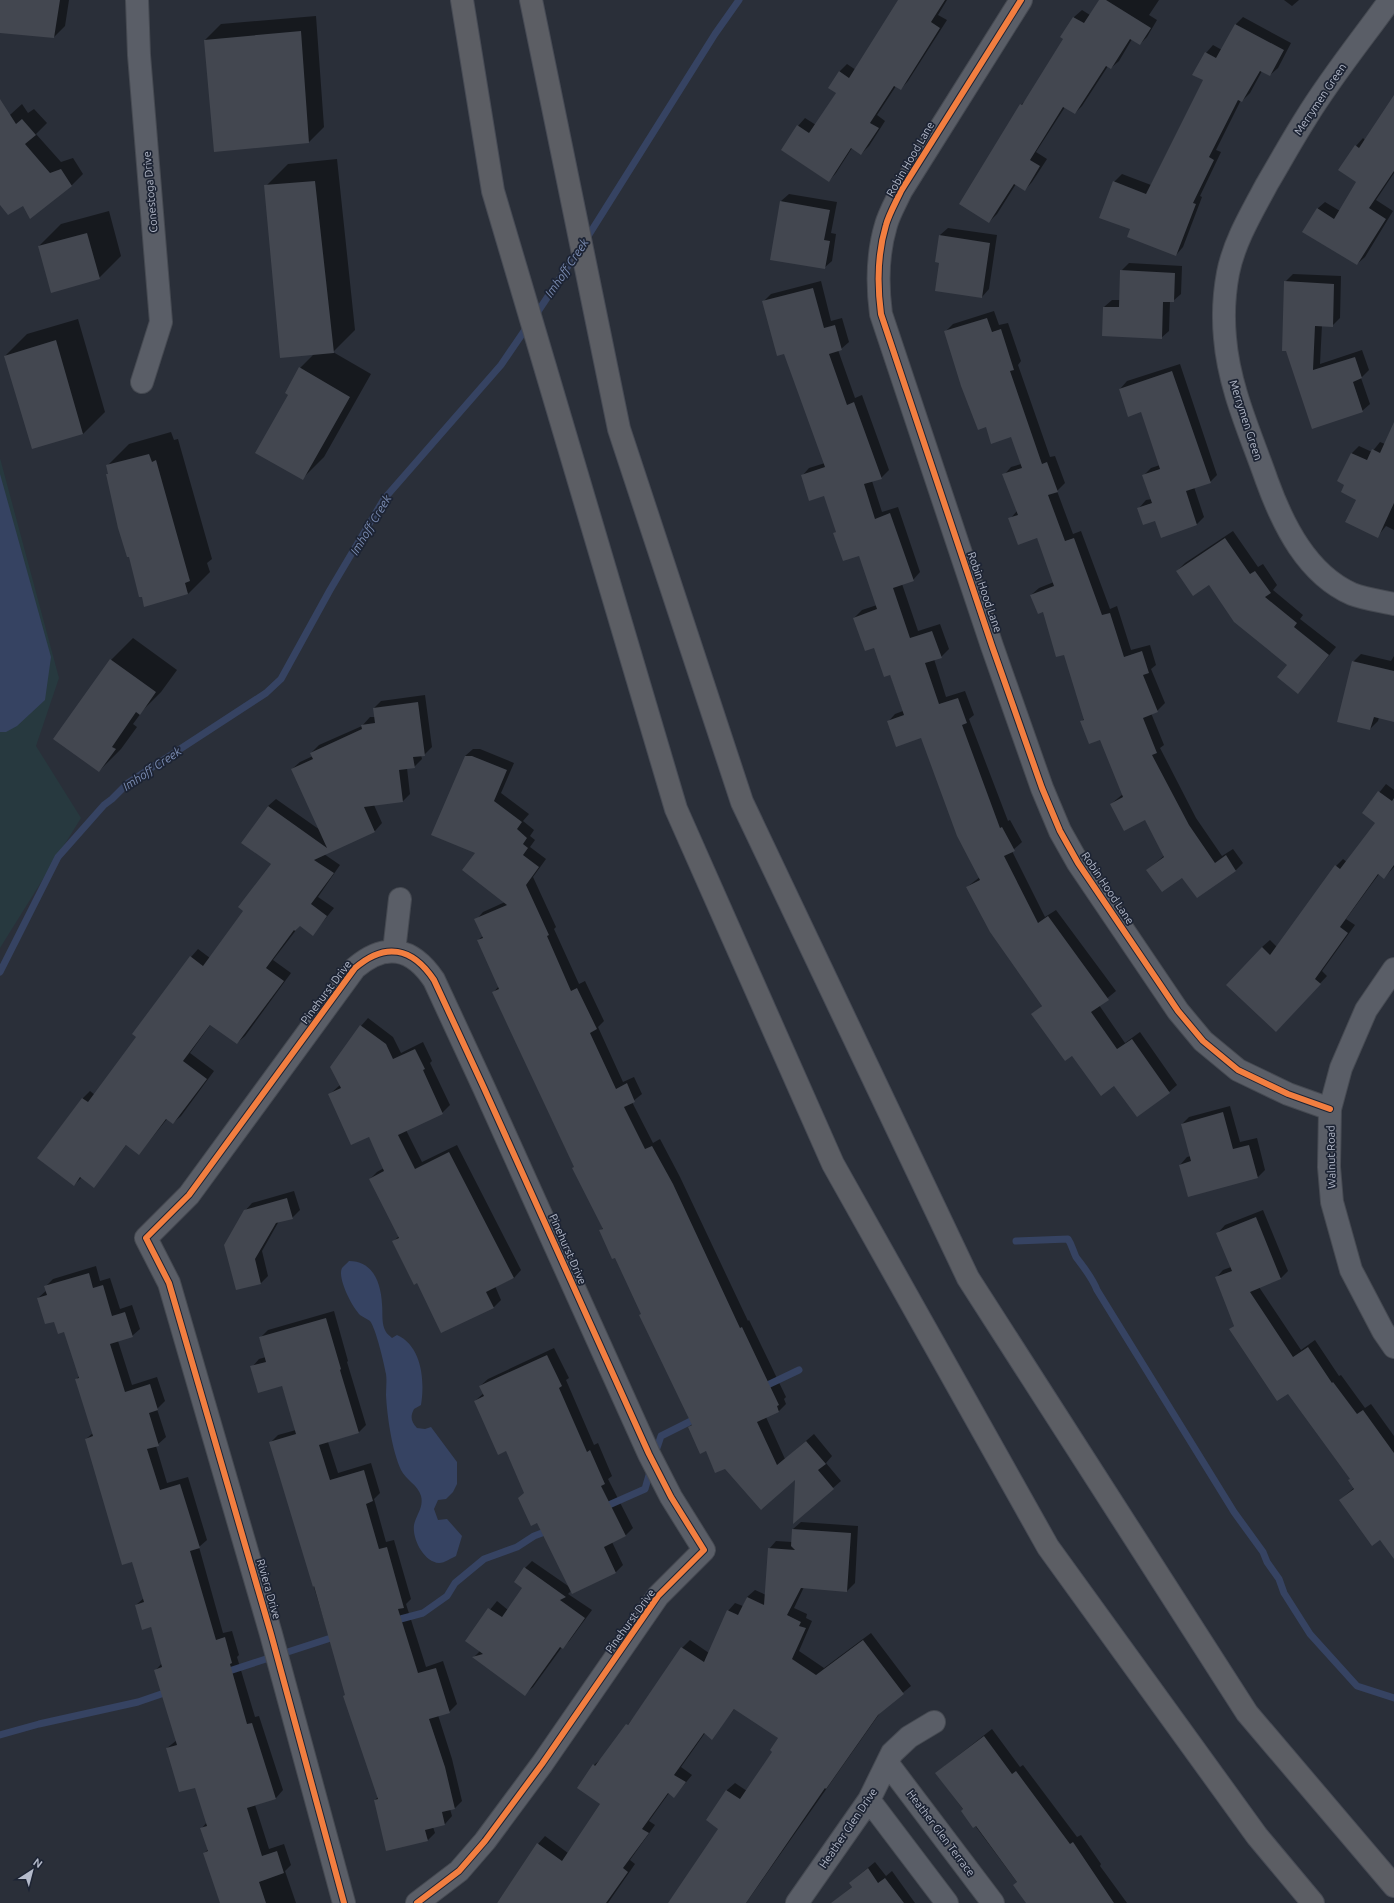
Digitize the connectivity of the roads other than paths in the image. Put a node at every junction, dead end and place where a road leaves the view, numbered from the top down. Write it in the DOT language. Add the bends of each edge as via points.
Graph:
graph roads {
  1 [pos="137,0"];
  2 [pos="462,0"];
  3 [pos="531,0"];
  4 [pos="1021,0"];
  5 [pos="1390,0"];
  6 [pos="142,382"];
  7 [pos="1394,604"];
  8 [pos="400,899"];
  9 [pos="394,951"];
  10 [pos="1394,969"];
  11 [pos="1330,1109"];
  12 [pos="169,1283"];
  13 [pos="1394,1347"];
  14 [pos="934,1722"];
  15 [pos="888,1764"];
  16 [pos="869,1800"];
  17 [pos="1394,1886"];
  18 [pos="344,1903"];
  19 [pos="417,1903"];
  20 [pos="797,1903"];
  21 [pos="947,1903"];
  22 [pos="993,1903"];
  23 [pos="1313,1903"];
  1 -- 6 [label="street, Conestoga Drive" via="139,55 161,322"];
  2 -- 23 [label="highway" via="493,191 676,809 833,1164 1048,1547 1256,1836"];
  3 -- 17 [label="highway" via="619,429 742,802 968,1278 1247,1713"];
  4 -- 11 [label="street, Robin Hood Lane" via="901,191 886,224 878,268 877,289 881,314 1042,788 1060,831 1078,863 1178,1011 1203,1041 1238,1070 1288,1094"];
  5 -- 7 [label="street, Merrymen Green" via="1307,117 1252,211 1237,244 1228,273 1224,305 1225,339 1233,385 1272,495 1300,550 1314,567 1343,589 1369,599"];
  8 -- 9 [label="street"];
  9 -- 12 [label="street, Pinehurst Drive" via="368,957 355,968 189,1195 146,1238"];
  9 -- 19 [label="street, Pinehurst Drive" via="412,957 434,980 649,1454 704,1550 658,1596 542,1764 485,1841 459,1871"];
  10 -- 11 [label="street, Walnut Road" via="1366,1010 1353,1038 1341,1068"];
  11 -- 13 [label="street, Walnut Road" via="1329,1167 1332,1202 1337,1221 1351,1270"];
  12 -- 18 [label="street, Riviera Drive" via="271,1634"];
  14 -- 15 [label="street, Heather Glen Drive" via="909,1737 892,1753"];
  15 -- 16 [label="street, Heather Glen Drive"];
  15 -- 22 [label="street, Heather Glen Terrace"];
  16 -- 20 [label="street, Heather Glen Drive"];
  16 -- 21 [label="street"];
}
